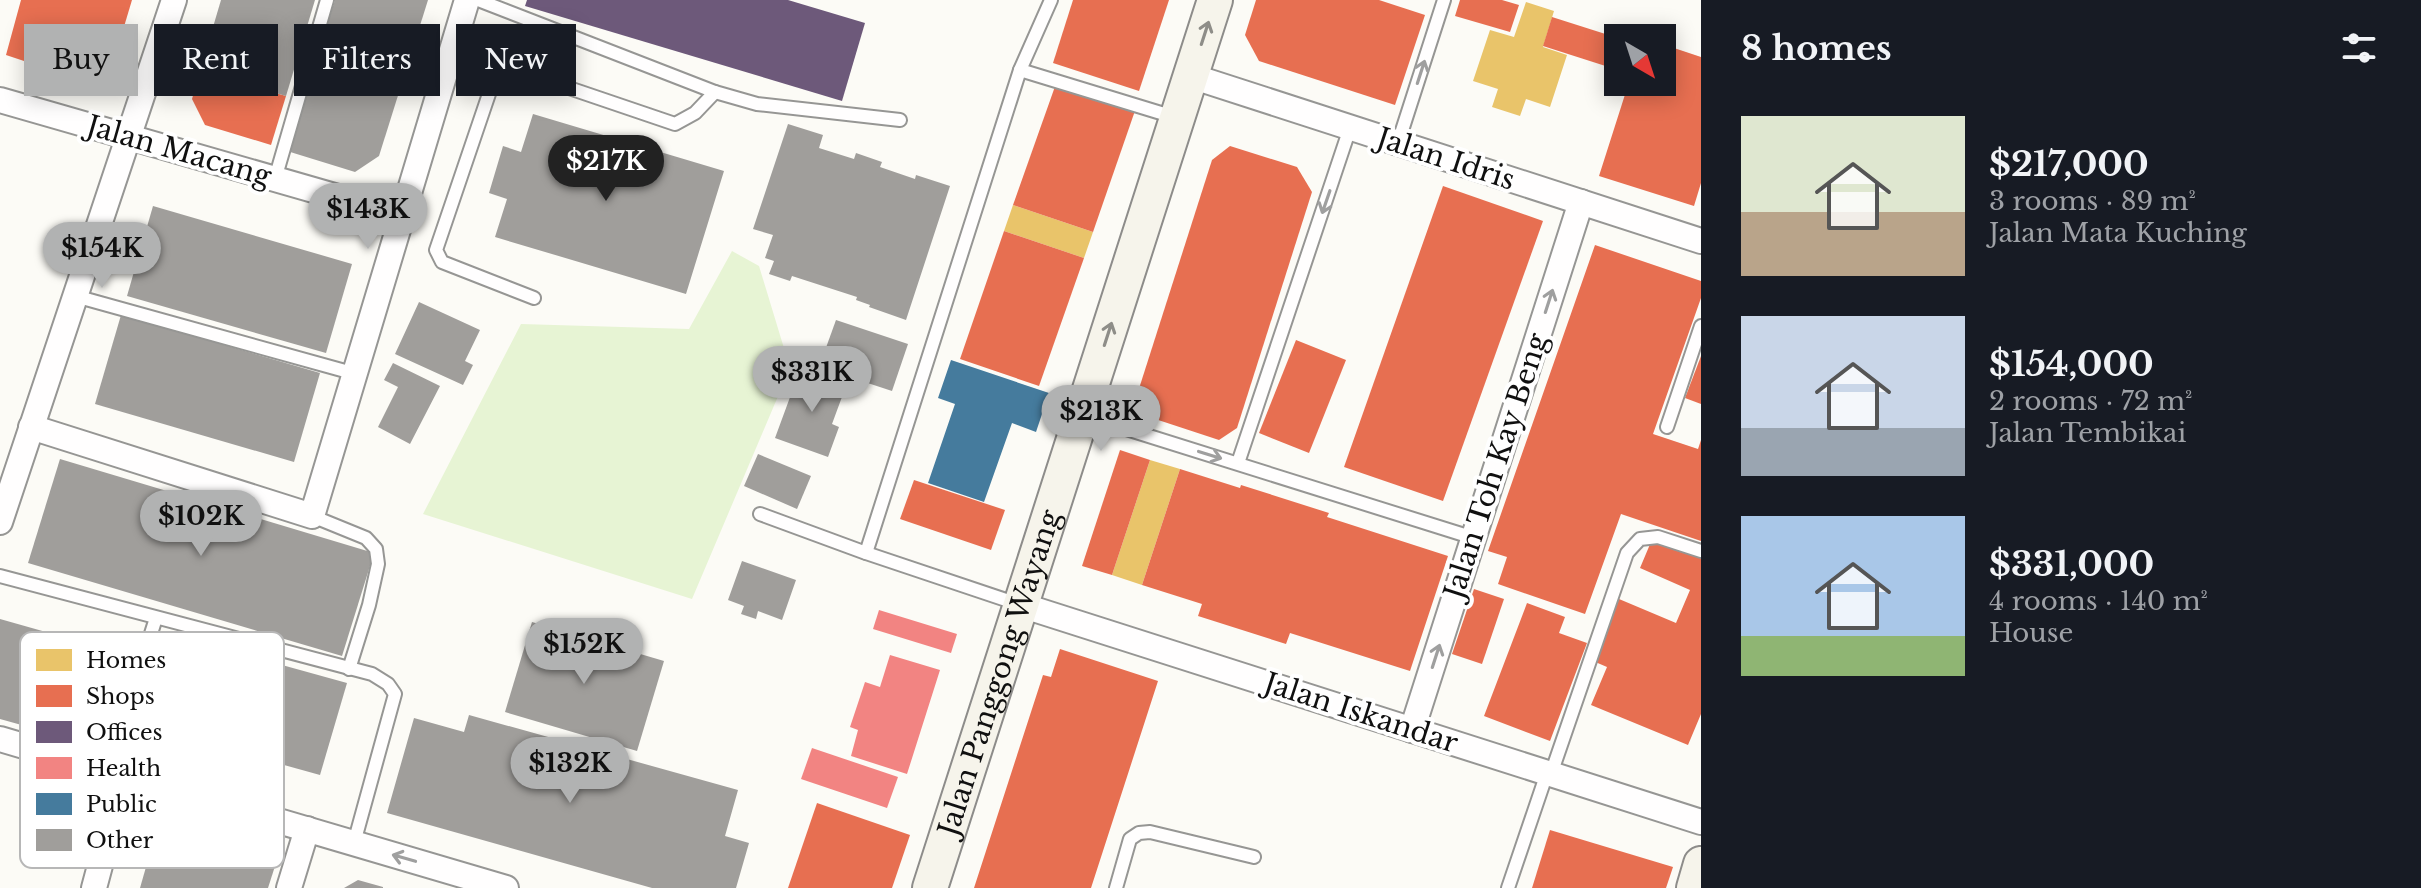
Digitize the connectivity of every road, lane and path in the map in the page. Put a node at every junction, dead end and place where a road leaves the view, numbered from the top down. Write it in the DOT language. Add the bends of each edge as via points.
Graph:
graph roads {
  1 [pos="174,0"];
  2 [pos="327,0"];
  3 [pos="467,0"];
  4 [pos="478,0"];
  5 [pos="1051,0"];
  6 [pos="1215,0"];
  7 [pos="1444,0"];
  8 [pos="460,24"];
  9 [pos="456,40"];
  10 [pos="1020,70"];
  11 [pos="1191,76"];
  12 [pos="576,90"];
  13 [pos="715,92"];
  14 [pos="488,96"];
  15 [pos="0,100"];
  16 [pos="1177,119"];
  17 [pos="900,120"];
  18 [pos="1350,128"];
  19 [pos="128,137"];
  20 [pos="1398,143"];
  21 [pos="275,179"];
  22 [pos="1581,202"];
  23 [pos="404,216"];
  24 [pos="1701,241"];
  25 [pos="75,296"];
  26 [pos="534,298"];
  27 [pos="1701,326"];
  28 [pos="356,374"];
  29 [pos="1082,415"];
  30 [pos="31,427"];
  31 [pos="1667,427"];
  32 [pos="1238,463"];
  33 [pos="760,514"];
  34 [pos="312,516"];
  35 [pos="0,522"];
  36 [pos="1474,538"];
  37 [pos="1701,551"];
  38 [pos="866,553"];
  39 [pos="0,576"];
  40 [pos="1021,605"];
  41 [pos="156,618"];
  42 [pos="152,632"];
  43 [pos="209,632"];
  44 [pos="284,652"];
  45 [pos="349,669"];
  46 [pos="1412,730"];
  47 [pos="0,739"];
  48 [pos="20,745"];
  49 [pos="1549,774"];
  50 [pos="284,822"];
  51 [pos="1701,822"];
  52 [pos="307,829"];
  53 [pos="354,843"];
  54 [pos="1254,857"];
  55 [pos="1701,864"];
  56 [pos="98,868"];
  57 [pos="94,888"];
  58 [pos="289,888"];
  59 [pos="506,888"];
  60 [pos="930,888"];
  61 [pos="1116,888"];
  62 [pos="1508,888"];
  63 [pos="1694,888"];
  1 -- 19 [label="street"];
  2 -- 21 [label="lane"];
  3 -- 8 [label="street"];
  4 -- 13 [label="lane"];
  5 -- 10 [label="lane"];
  11 -- 6 [label="street, Jalan Panggong Wayang, one-way"];
  20 -- 7 [label="lane, one-way"];
  9 -- 23 [label="street"];
  10 -- 16 [label="lane"];
  10 -- 38 [label="lane"];
  11 -- 16 [label="street, Jalan Panggong Wayang"];
  11 -- 18 [label="street, Jalan Idris"];
  12 -- 13 [label="lane" via="675,124"];
  13 -- 17 [label="lane" via="757,104"];
  14 -- 26 [label="lane" via="436,250 442,262"];
  15 -- 19 [label="street, Jalan Macang"];
  29 -- 16 [label="street, Jalan Panggong Wayang, one-way"];
  18 -- 20 [label="street, Jalan Idris"];
  18 -- 32 [label="lane, one-way"];
  19 -- 21 [label="street, Jalan Macang"];
  19 -- 25 [label="street"];
  20 -- 22 [label="street, Jalan Idris"];
  21 -- 23 [label="street, Jalan Macang"];
  22 -- 24 [label="street, Jalan Idris"];
  36 -- 22 [label="street, Jalan Toh Kay Beng, one-way"];
  23 -- 28 [label="street"];
  25 -- 28 [label="lane"];
  25 -- 30 [label="street"];
  27 -- 31 [label="lane"];
  28 -- 34 [label="street"];
  29 -- 32 [label="lane, one-way"];
  29 -- 40 [label="street, Jalan Panggong Wayang"];
  30 -- 34 [label="street"];
  30 -- 35 [label="street"];
  32 -- 36 [label="lane"];
  33 -- 38 [label="lane"];
  34 -- 45 [label="lane" via="366,538 376,549 369,605"];
  46 -- 36 [label="street, Jalan Toh Kay Beng, one-way"];
  37 -- 49 [label="lane" via="1658,537 1640,539 1627,553"];
  38 -- 40 [label="lane"];
  39 -- 41 [label="lane"];
  40 -- 46 [label="street, Jalan Iskandar"];
  40 -- 60 [label="street, Jalan Panggong Wayang"];
  41 -- 42 [label="lane"];
  41 -- 43 [label="lane"];
  44 -- 45 [label="lane"];
  45 -- 53 [label="lane" via="372,674 395,694"];
  46 -- 49 [label="street, Jalan Iskandar"];
  47 -- 48 [label="street"];
  49 -- 51 [label="street, Jalan Iskandar"];
  49 -- 62 [label="lane"];
  50 -- 52 [label="street"];
  52 -- 53 [label="street"];
  52 -- 58 [label="street"];
  59 -- 53 [label="street, one-way" via="446,875"];
  54 -- 61 [label="lane" via="1139,833 1130,839"];
  55 -- 63 [label="street"];
  56 -- 57 [label="street"];
}
